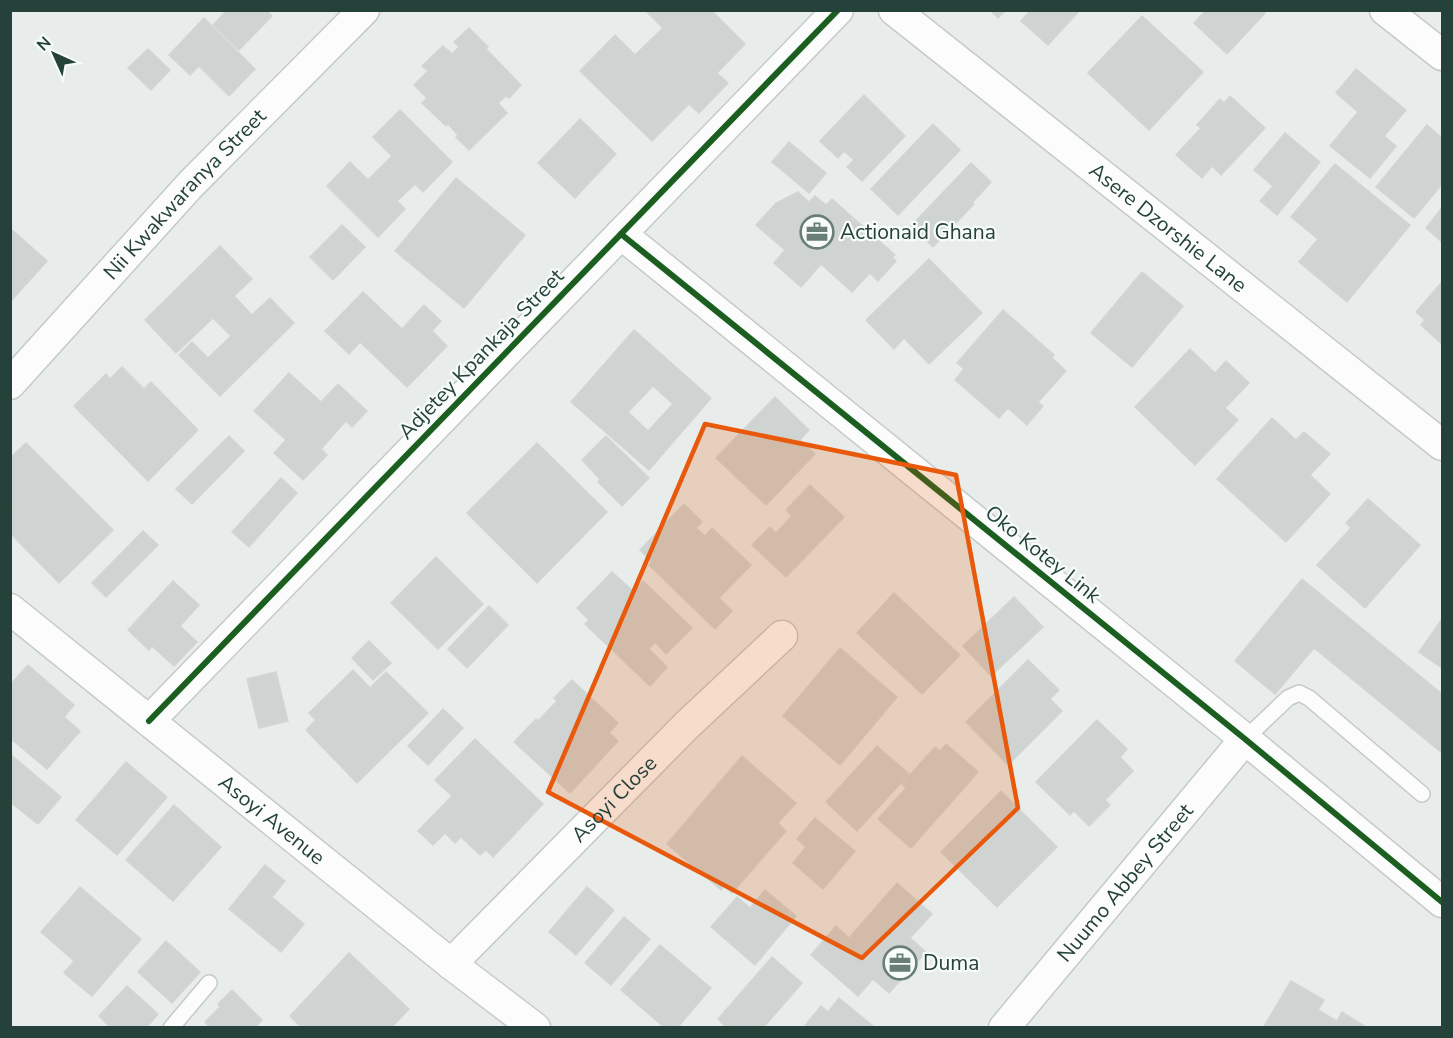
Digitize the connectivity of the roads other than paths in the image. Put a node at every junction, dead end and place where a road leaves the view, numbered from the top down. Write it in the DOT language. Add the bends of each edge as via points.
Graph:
graph roads {
  1 [pos="364,10"];
  2 [pos="838,10"];
  3 [pos="894,10"];
  4 [pos="1385,10"];
  5 [pos="1443,55"];
  6 [pos="621,234"];
  7 [pos="10,384"];
  8 [pos="1443,445"];
  9 [pos="10,609"];
  10 [pos="782,636"];
  11 [pos="149,720"];
  12 [pos="1245,739"];
  13 [pos="1422,794"];
  14 [pos="1443,902"];
  15 [pos="451,964"];
  16 [pos="209,983"];
  17 [pos="171,1028"];
  18 [pos="535,1028"];
  19 [pos="1004,1028"];
  1 -- 7 [label="street, Nii Kwakwaranya Street" via="191,184"];
  2 -- 6 [label="street, Adjetey Kpankaja Street"];
  3 -- 8 [label="street, Asere Dzorshie Lane"];
  4 -- 5 [label="street"];
  6 -- 11 [label="street, Adjetey Kpankaja Street"];
  6 -- 12 [label="street, Oko Kotey Link"];
  9 -- 11 [label="street, Asoyi Avenue"];
  10 -- 15 [label="street, Asoyi Close" via="687,725"];
  11 -- 15 [label="street, Asoyi Avenue"];
  12 -- 13 [label="lane" via="1288,698 1299,693"];
  12 -- 14 [label="street, Oko Kotey Link"];
  12 -- 19 [label="street, Nuumo Abbey Street"];
  15 -- 18 [label="street, Asoyi Avenue"];
  16 -- 17 [label="lane"];
}
